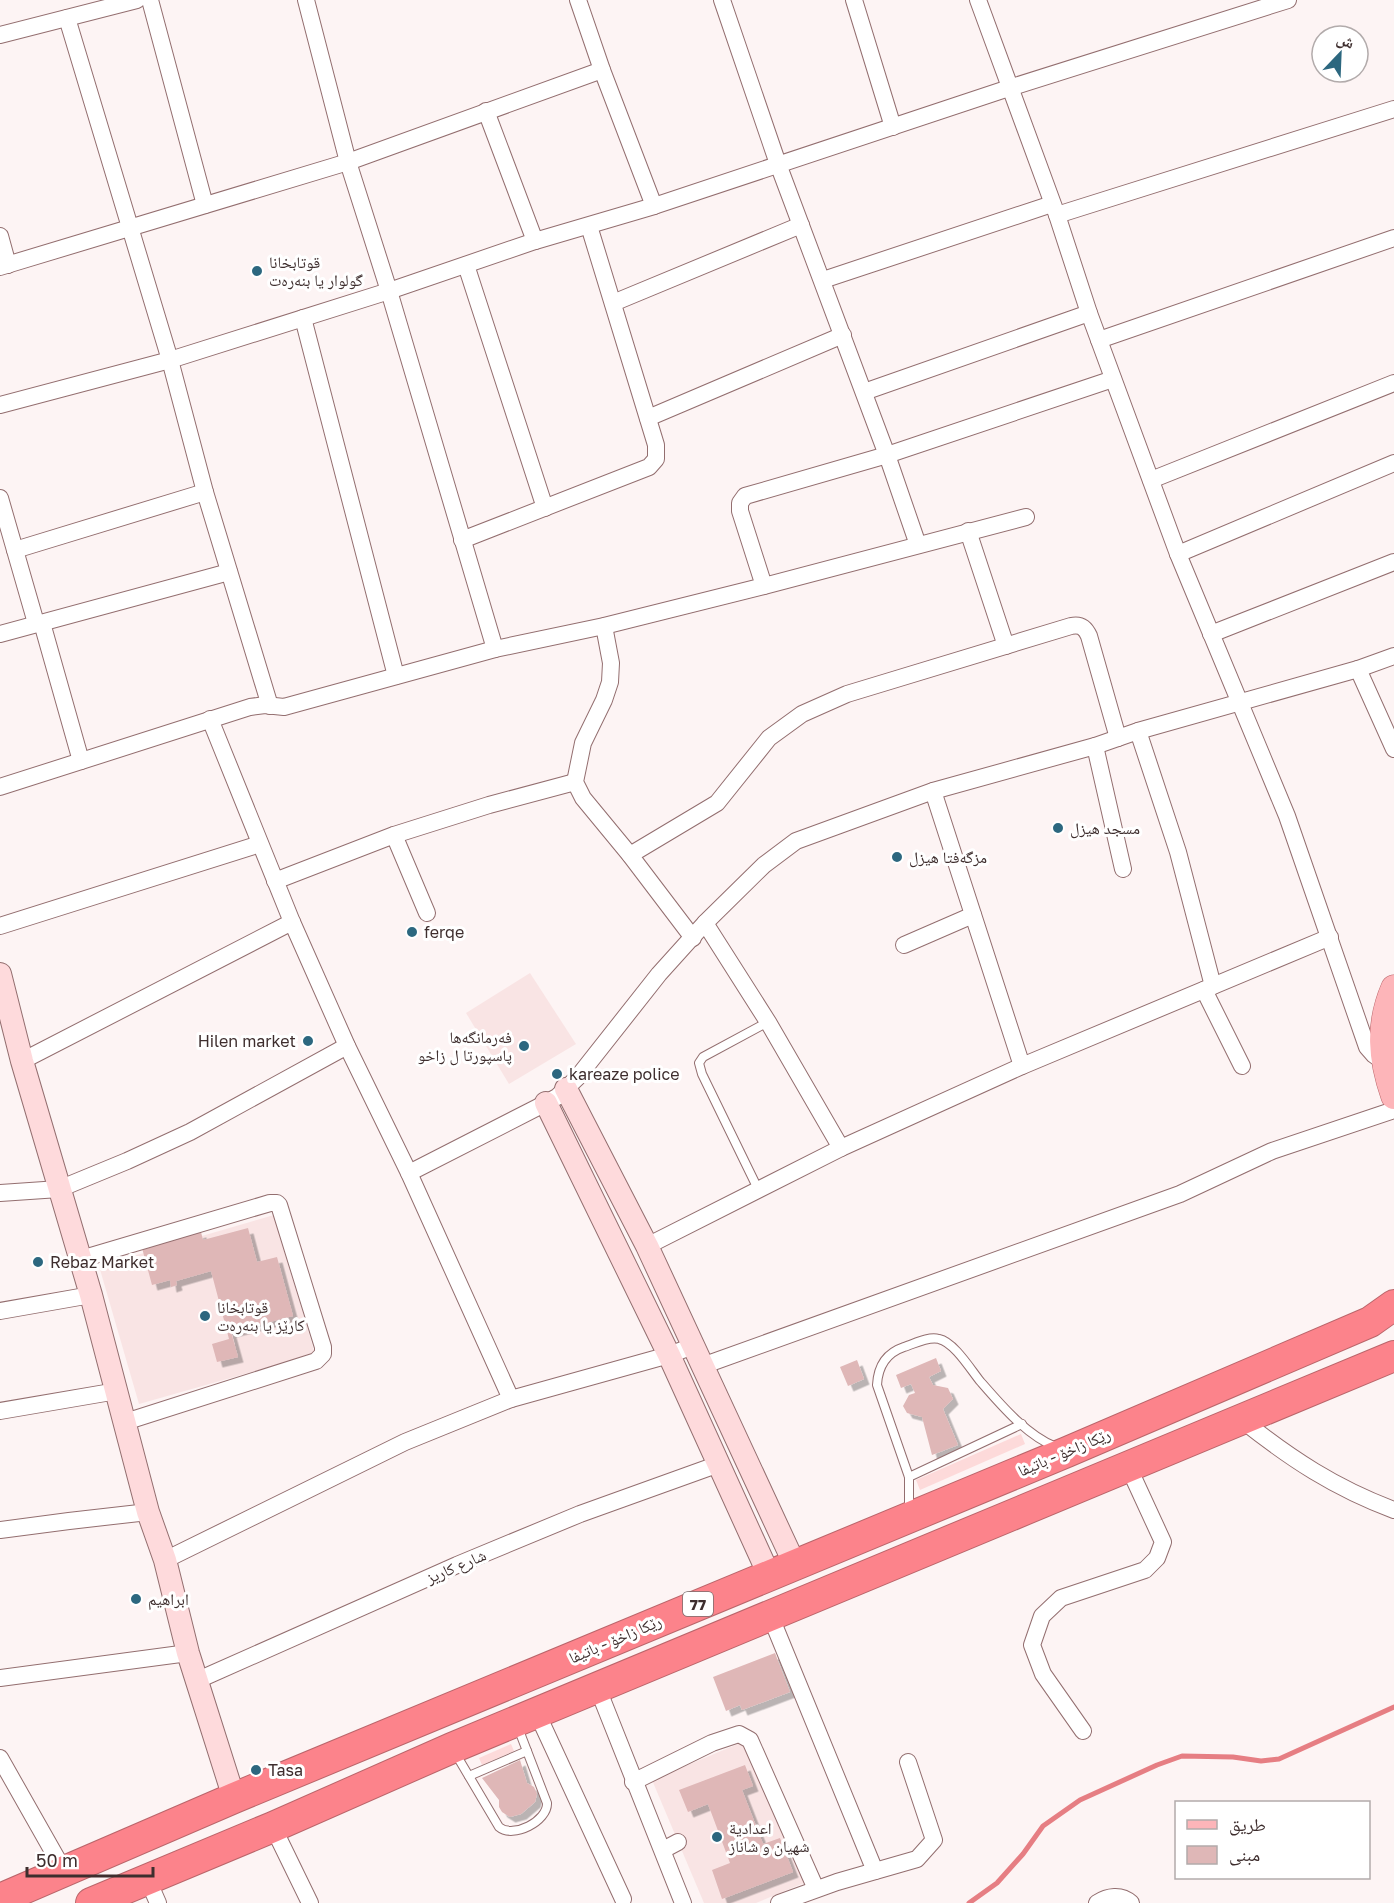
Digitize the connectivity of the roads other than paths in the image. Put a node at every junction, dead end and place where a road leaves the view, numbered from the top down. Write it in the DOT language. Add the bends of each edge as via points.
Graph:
graph roads {
  1 [pos="137,0"];
  2 [pos="150,0"];
  3 [pos="306,0"];
  4 [pos="578,0"];
  5 [pos="722,0"];
  6 [pos="854,0"];
  7 [pos="978,0"];
  8 [pos="1288,0"];
  9 [pos="67,18"];
  10 [pos="0,35"];
  11 [pos="602,70"];
  12 [pos="1009,88"];
  13 [pos="1394,109"];
  14 [pos="486,111"];
  15 [pos="893,127"];
  16 [pos="348,162"];
  17 [pos="778,164"];
  18 [pos="205,205"];
  19 [pos="654,206"];
  20 [pos="1055,210"];
  21 [pos="801,225"];
  22 [pos="589,226"];
  23 [pos="131,228"];
  24 [pos="0,236"];
  25 [pos="1394,238"];
  26 [pos="535,241"];
  27 [pos="466,265"];
  28 [pos="4,266"];
  29 [pos="822,280"];
  30 [pos="389,291"];
  31 [pos="613,303"];
  32 [pos="1089,313"];
  33 [pos="303,318"];
  34 [pos="843,335"];
  35 [pos="1099,340"];
  36 [pos="170,360"];
  37 [pos="1113,378"];
  38 [pos="1394,383"];
  39 [pos="864,392"];
  40 [pos="0,405"];
  41 [pos="648,418"];
  42 [pos="887,454"];
  43 [pos="1394,463"];
  44 [pos="1151,480"];
  45 [pos="205,492"];
  46 [pos="0,498"];
  47 [pos="545,508"];
  48 [pos="1026,517"];
  49 [pos="968,531"];
  50 [pos="462,540"];
  51 [pos="918,545"];
  52 [pos="15,550"];
  53 [pos="1178,554"];
  54 [pos="1394,562"];
  55 [pos="229,572"];
  56 [pos="764,586"];
  57 [pos="39,623"];
  58 [pos="604,626"];
  59 [pos="0,634"];
  60 [pos="1211,634"];
  61 [pos="1006,646"];
  62 [pos="495,649"];
  63 [pos="1394,656"];
  64 [pos="1358,669"];
  65 [pos="396,676"];
  66 [pos="1240,703"];
  67 [pos="270,706"];
  68 [pos="210,718"];
  69 [pos="1138,731"];
  70 [pos="1118,738"];
  71 [pos="1095,746"];
  72 [pos="1394,749"];
  73 [pos="81,761"];
  74 [pos="575,782"];
  75 [pos="0,787"];
  76 [pos="933,791"];
  77 [pos="394,835"];
  78 [pos="260,844"];
  79 [pos="630,855"];
  80 [pos="1123,869"];
  81 [pos="275,881"];
  82 [pos="427,913"];
  83 [pos="973,915"];
  84 [pos="292,922"];
  85 [pos="705,923"];
  86 [pos="0,926"];
  87 [pos="1330,937"];
  88 [pos="693,938"];
  89 [pos="904,945"];
  90 [pos="0,974"];
  91 [pos="1394,987"];
  92 [pos="1209,988"];
  93 [pos="768,1022"];
  94 [pos="347,1046"];
  95 [pos="22,1061"];
  96 [pos="1384,1062"];
  97 [pos="1022,1066"];
  98 [pos="1242,1066"];
  99 [pos="566,1089"];
  100 [pos="1394,1096"];
  101 [pos="546,1103"];
  102 [pos="1394,1110"];
  103 [pos="841,1148"];
  104 [pos="409,1173"];
  105 [pos="59,1189"];
  106 [pos="758,1189"];
  107 [pos="0,1193"];
  108 [pos="647,1246"];
  109 [pos="81,1259"];
  110 [pos="91,1295"];
  111 [pos="1394,1305"];
  112 [pos="0,1311"];
  113 [pos="1370,1322"];
  114 [pos="669,1355"];
  115 [pos="698,1356"];
  116 [pos="1391,1357"];
  117 [pos="117,1391"];
  118 [pos="511,1399"];
  119 [pos="0,1411"];
  120 [pos="1242,1420"];
  121 [pos="125,1422"];
  122 [pos="1022,1424"];
  123 [pos="1067,1452"];
  124 [pos="719,1464"];
  125 [pos="1128,1466"];
  126 [pos="909,1477"];
  127 [pos="1394,1510"];
  128 [pos="148,1512"];
  129 [pos="908,1517"];
  130 [pos="0,1530"];
  131 [pos="165,1560"];
  132 [pos="782,1570"];
  133 [pos="770,1616"];
  134 [pos="188,1653"];
  135 [pos="0,1678"];
  136 [pos="198,1680"];
  137 [pos="598,1689"];
  138 [pos="526,1717"];
  139 [pos="1083,1731"];
  140 [pos="452,1748"];
  141 [pos="527,1751"];
  142 [pos="0,1758"];
  143 [pos="908,1762"];
  144 [pos="469,1776"];
  145 [pos="633,1782"];
  146 [pos="234,1798"];
  147 [pos="273,1827"];
  148 [pos="678,1842"];
  149 [pos="663,1850"];
  150 [pos="64,1871"];
  151 [pos="875,1871"];
  152 [pos="153,1892"];
  153 [pos="808,1896"];
  154 [pos="0,1899"];
  155 [pos="623,1899"];
  156 [pos="92,1903"];
  157 [pos="310,1903"];
  158 [pos="683,1903"];
  159 [pos="778,1903"];
  160 [pos="1097,1903"];
  161 [pos="1131,1903"];
  1 -- 9 [label="street"];
  2 -- 18 [label="street"];
  3 -- 16 [label="street"];
  4 -- 11 [label="street"];
  5 -- 17 [label="street"];
  6 -- 15 [label="street"];
  7 -- 12 [label="street"];
  8 -- 12 [label="street"];
  9 -- 10 [label="street"];
  9 -- 23 [label="street"];
  11 -- 14 [label="street"];
  11 -- 19 [label="street"];
  12 -- 15 [label="street"];
  12 -- 20 [label="street"];
  13 -- 20 [label="street"];
  14 -- 16 [label="street"];
  14 -- 26 [label="street"];
  15 -- 17 [label="street"];
  16 -- 18 [label="street"];
  16 -- 30 [label="street"];
  17 -- 19 [label="street"];
  17 -- 21 [label="street"];
  18 -- 23 [label="street"];
  19 -- 22 [label="street"];
  20 -- 29 [label="street"];
  20 -- 32 [label="street"];
  21 -- 29 [label="street"];
  21 -- 31 [label="street"];
  22 -- 26 [label="street"];
  22 -- 31 [label="street"];
  23 -- 28 [label="street"];
  23 -- 36 [label="street"];
  24 -- 28 [label="street"];
  25 -- 35 [label="street"];
  26 -- 27 [label="street"];
  27 -- 30 [label="street"];
  27 -- 47 [label="street"];
  29 -- 34 [label="street"];
  30 -- 33 [label="street"];
  30 -- 50 [label="street"];
  31 -- 41 [label="street"];
  32 -- 35 [label="street"];
  32 -- 39 [label="street"];
  33 -- 36 [label="street"];
  33 -- 65 [label="street"];
  34 -- 39 [label="street"];
  34 -- 41 [label="street"];
  35 -- 37 [label="street"];
  36 -- 40 [label="street"];
  36 -- 45 [label="street"];
  37 -- 42 [label="street"];
  37 -- 44 [label="street"];
  38 -- 44 [label="street"];
  39 -- 42 [label="street"];
  41 -- 47 [label="street" via="657,452 649,467"];
  42 -- 51 [label="street"];
  42 -- 56 [label="street" via="742,499 740,512"];
  43 -- 53 [label="street"];
  44 -- 53 [label="street"];
  45 -- 52 [label="street"];
  45 -- 55 [label="street"];
  46 -- 52 [label="street"];
  47 -- 50 [label="street"];
  48 -- 49 [label="street"];
  49 -- 51 [label="street"];
  49 -- 61 [label="street"];
  50 -- 62 [label="street"];
  51 -- 56 [label="street"];
  52 -- 57 [label="street"];
  53 -- 60 [label="street"];
  54 -- 60 [label="street"];
  55 -- 57 [label="street"];
  55 -- 67 [label="street"];
  56 -- 58 [label="street"];
  57 -- 59 [label="street"];
  57 -- 73 [label="street"];
  58 -- 62 [label="street"];
  58 -- 74 [label="street" via="611,663 610,682 583,744"];
  60 -- 66 [label="street"];
  61 -- 70 [label="street" via="1076,625 1087,630"];
  61 -- 79 [label="street" via="846,694 802,714 769,738 717,803"];
  62 -- 65 [label="street"];
  63 -- 64 [label="street"];
  64 -- 66 [label="street"];
  64 -- 72 [label="street"];
  65 -- 67 [label="street" via="284,706"];
  66 -- 69 [label="street"];
  66 -- 87 [label="street" via="1287,816"];
  67 -- 68 [label="street"];
  68 -- 73 [label="street"];
  68 -- 78 [label="street"];
  69 -- 70 [label="street"];
  69 -- 92 [label="street" via="1178,852"];
  70 -- 71 [label="street"];
  71 -- 76 [label="street"];
  71 -- 80 [label="street"];
  73 -- 75 [label="street"];
  74 -- 77 [label="street"];
  74 -- 79 [label="street" via="582,798"];
  76 -- 83 [label="street"];
  76 -- 85 [label="street" via="796,841 764,865"];
  77 -- 81 [label="street"];
  77 -- 82 [label="street"];
  78 -- 81 [label="street"];
  78 -- 86 [label="street"];
  79 -- 88 [label="street"];
  81 -- 84 [label="street"];
  83 -- 89 [label="street"];
  83 -- 97 [label="street"];
  84 -- 94 [label="street"];
  84 -- 95 [label="street"];
  85 -- 88 [label="street"];
  85 -- 93 [label="street"];
  87 -- 92 [label="street"];
  87 -- 96 [label="street" via="1367,1047"];
  88 -- 99 [label="street"];
  90 -- 95 [label="street"];
  91 -- 96 [label="main road" via="1383,1025"];
  92 -- 97 [label="street"];
  92 -- 98 [label="street"];
  93 -- 103 [label="street"];
  93 -- 106 [label="lane" via="703,1057 699,1063"];
  94 -- 104 [label="street"];
  94 -- 105 [label="street" via="190,1132"];
  95 -- 105 [label="street"];
  96 -- 100 [label="main road"];
  97 -- 103 [label="street"];
  99 -- 101 [label="street"];
  99 -- 108 [label="street"];
  101 -- 104 [label="street"];
  101 -- 114 [label="street"];
  102 -- 115 [label="street" via="1272,1151 1169,1198"];
  103 -- 106 [label="street"];
  104 -- 118 [label="street"];
  105 -- 107 [label="street"];
  105 -- 109 [label="street"];
  106 -- 108 [label="street"];
  108 -- 115 [label="street"];
  109 -- 110 [label="street"];
  109 -- 121 [label="street" via="277,1203 323,1347 323,1354 316,1361"];
  110 -- 112 [label="street"];
  110 -- 117 [label="street"];
  111 -- 113 [label="highway, رێکا زاخۆ - باتیفا / 77"];
  113 -- 116 [label="highway" via="1382,1325 1390,1335"];
  113 -- 123 [label="highway, رێکا زاخۆ - باتیفا / 77"];
  114 -- 115 [label="street"];
  114 -- 118 [label="street"];
  114 -- 124 [label="street"];
  115 -- 132 [label="street"];
  116 -- 120 [label="highway, 77"];
  117 -- 119 [label="street"];
  117 -- 121 [label="street"];
  118 -- 131 [label="street" via="405,1442"];
  120 -- 125 [label="highway, 77"];
  120 -- 127 [label="street" via="1313,1472"];
  121 -- 128 [label="street"];
  122 -- 123 [label="lane" via="1037,1437"];
  122 -- 126 [label="lane"];
  122 -- 126 [label="lane" via="946,1341 932,1338 899,1349 882,1362 876,1385"];
  123 -- 129 [label="highway, رێکا زاخۆ - باتیفا / 77"];
  124 -- 132 [label="street"];
  124 -- 136 [label="street, شارع كاريز" via="580,1514"];
  125 -- 133 [label="highway, 77"];
  125 -- 139 [label="street" via="1163,1542 1157,1558 1145,1570 1061,1598 1042,1616 1032,1645 1043,1674"];
  126 -- 129 [label="lane"];
  128 -- 130 [label="street"];
  128 -- 131 [label="street"];
  129 -- 132 [label="highway, رێکا زاخۆ - باتیفا / 77"];
  131 -- 134 [label="street"];
  132 -- 146 [label="highway, رێکا زاخۆ - باتیفا / 77"];
  133 -- 137 [label="highway, 77"];
  133 -- 151 [label="street"];
  134 -- 135 [label="street"];
  134 -- 136 [label="street"];
  136 -- 146 [label="street"];
  137 -- 138 [label="highway, 77"];
  137 -- 145 [label="street"];
  138 -- 140 [label="highway, 77"];
  138 -- 141 [label="lane"];
  138 -- 155 [label="street"];
  140 -- 144 [label="lane"];
  140 -- 147 [label="highway, 77"];
  141 -- 144 [label="lane"];
  141 -- 144 [label="lane" via="547,1808 543,1816 518,1830 508,1832 499,1827"];
  142 -- 150 [label="street"];
  143 -- 151 [label="street" via="934,1840 917,1859"];
  145 -- 149 [label="street"];
  145 -- 153 [label="street" via="712,1743 739,1734 750,1740"];
  146 -- 150 [label="highway, رێکا زاخۆ - باتیفا / 77"];
  147 -- 152 [label="highway, 77"];
  147 -- 157 [label="street"];
  148 -- 149 [label="street"];
  149 -- 158 [label="street"];
  150 -- 154 [label="highway, رێکا زاخۆ - باتیفا / 77"];
  151 -- 153 [label="street"];
  152 -- 156 [label="highway, 77"];
  153 -- 159 [label="street"];
  160 -- 161 [label="street" via="1110,1897"];
}
